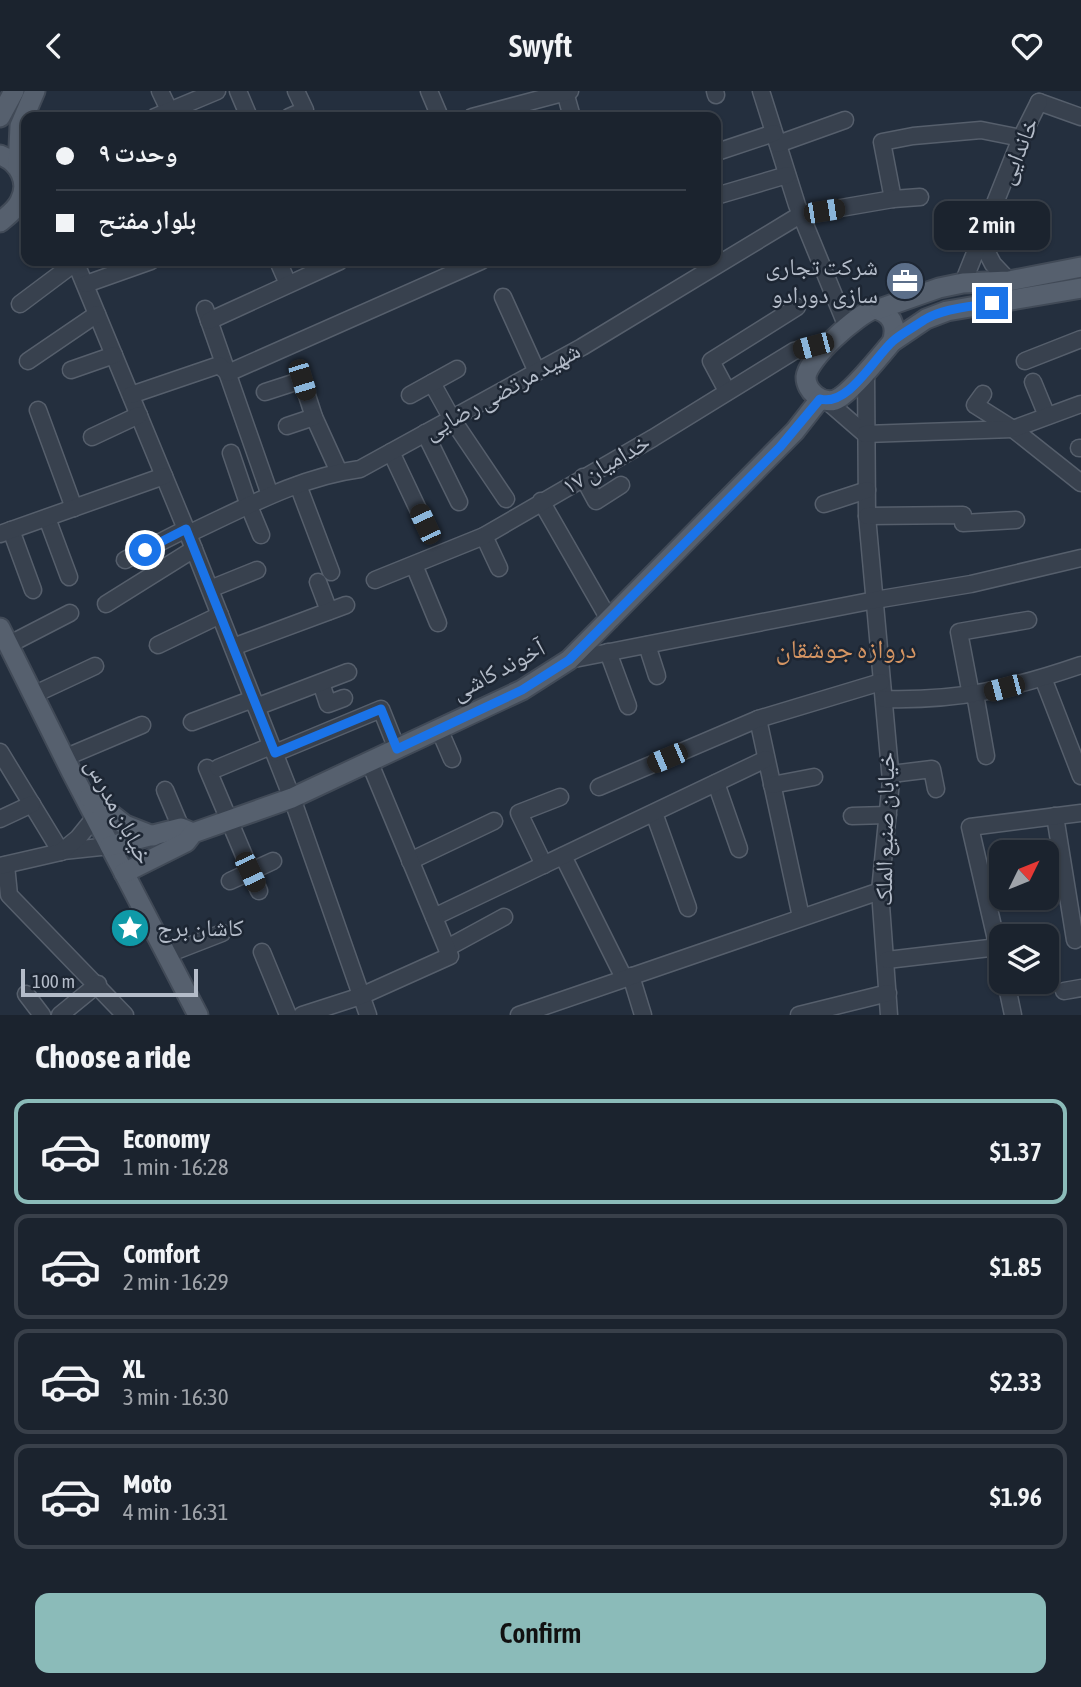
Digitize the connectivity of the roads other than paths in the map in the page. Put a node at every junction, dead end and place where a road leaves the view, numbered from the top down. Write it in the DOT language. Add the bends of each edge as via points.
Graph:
graph roads {
  1 [pos="15,91"];
  2 [pos="35,91"];
  3 [pos="160,91"];
  4 [pos="217,91"];
  5 [pos="238,91"];
  6 [pos="296,91"];
  7 [pos="429,91"];
  8 [pos="761,91"];
  9 [pos="567,92"];
  10 [pos="1036,97"];
  11 [pos="26,112"];
  12 [pos="162,112"];
  13 [pos="167,112"];
  14 [pos="247,112"];
  15 [pos="300,112"];
  16 [pos="438,112"];
  17 [pos="491,112"];
  18 [pos="571,112"];
  19 [pos="0,117"];
  20 [pos="1081,117"];
  21 [pos="845,120"];
  22 [pos="21,125"];
  23 [pos="1021,138"];
  24 [pos="776,139"];
  25 [pos="21,142"];
  26 [pos="721,151"];
  27 [pos="0,155"];
  28 [pos="21,170"];
  29 [pos="787,175"];
  30 [pos="721,195"];
  31 [pos="21,197"];
  32 [pos="920,197"];
  33 [pos="893,199"];
  34 [pos="800,215"];
  35 [pos="21,216"];
  36 [pos="2,220"];
  37 [pos="981,241"];
  38 [pos="721,263"];
  39 [pos="69,266"];
  40 [pos="78,266"];
  41 [pos="137,266"];
  42 [pos="280,266"];
  43 [pos="329,266"];
  44 [pos="464,266"];
  45 [pos="716,266"];
  46 [pos="1081,267"];
  47 [pos="1009,281"];
  48 [pos="963,283"];
  49 [pos="86,284"];
  50 [pos="288,284"];
  51 [pos="1081,288"];
  52 [pos="503,297"];
  53 [pos="20,304"];
  54 [pos="797,307"];
  55 [pos="879,309"];
  56 [pos="97,314"];
  57 [pos="847,327"];
  58 [pos="1081,339"];
  59 [pos="832,341"];
  60 [pos="892,342"];
  61 [pos="114,355"];
  62 [pos="28,361"];
  63 [pos="1026,361"];
  64 [pos="457,369"];
  65 [pos="71,370"];
  66 [pos="537,372"];
  67 [pos="866,372"];
  68 [pos="228,373"];
  69 [pos="806,378"];
  70 [pos="1032,382"];
  71 [pos="432,383"];
  72 [pos="727,391"];
  73 [pos="265,392"];
  74 [pos="983,394"];
  75 [pos="131,395"];
  76 [pos="410,395"];
  77 [pos="824,400"];
  78 [pos="1081,404"];
  79 [pos="38,410"];
  80 [pos="139,415"];
  81 [pos="1047,416"];
  82 [pos="314,417"];
  83 [pos="452,419"];
  84 [pos="287,426"];
  85 [pos="1013,429"];
  86 [pos="795,431"];
  87 [pos="425,433"];
  88 [pos="865,434"];
  89 [pos="92,437"];
  90 [pos="391,452"];
  91 [pos="231,453"];
  92 [pos="339,472"];
  93 [pos="164,476"];
  94 [pos="583,477"];
  95 [pos="1081,483"];
  96 [pos="298,485"];
  97 [pos="621,485"];
  98 [pos="867,490"];
  99 [pos="270,495"];
  100 [pos="506,499"];
  101 [pos="459,502"];
  102 [pos="541,502"];
  103 [pos="824,504"];
  104 [pos="249,506"];
  105 [pos="74,508"];
  106 [pos="867,516"];
  107 [pos="47,518"];
  108 [pos="1016,520"];
  109 [pos="425,524"];
  110 [pos="6,532"];
  111 [pos="261,535"];
  112 [pos="484,536"];
  113 [pos="189,537"];
  114 [pos="1081,558"];
  115 [pos="125,560"];
  116 [pos="414,565"];
  117 [pos="499,568"];
  118 [pos="257,570"];
  119 [pos="69,577"];
  120 [pos="375,580"];
  121 [pos="210,589"];
  122 [pos="33,590"];
  123 [pos="875,600"];
  124 [pos="106,604"];
  125 [pos="346,605"];
  126 [pos="329,611"];
  127 [pos="69,613"];
  128 [pos="220,615"];
  129 [pos="1028,620"];
  130 [pos="610,621"];
  131 [pos="438,623"];
  132 [pos="4,636"];
  133 [pos="158,645"];
  134 [pos="647,645"];
  135 [pos="233,647"];
  136 [pos="608,652"];
  137 [pos="569,660"];
  138 [pos="95,666"];
  139 [pos="1081,666"];
  140 [pos="348,672"];
  141 [pos="657,676"];
  142 [pos="1043,678"];
  143 [pos="881,682"];
  144 [pos="321,683"];
  145 [pos="973,694"];
  146 [pos="33,695"];
  147 [pos="344,698"];
  148 [pos="884,699"];
  149 [pos="255,703"];
  150 [pos="628,706"];
  151 [pos="758,719"];
  152 [pos="192,722"];
  153 [pos="142,725"];
  154 [pos="439,729"];
  155 [pos="273,749"];
  156 [pos="397,749"];
  157 [pos="1077,753"];
  158 [pos="986,756"];
  159 [pos="2,757"];
  160 [pos="64,758"];
  161 [pos="452,759"];
  162 [pos="766,759"];
  163 [pos="369,761"];
  164 [pos="891,775"];
  165 [pos="1081,776"];
  166 [pos="814,777"];
  167 [pos="716,783"];
  168 [pos="772,785"];
  169 [pos="599,787"];
  170 [pos="80,789"];
  171 [pos="936,789"];
  172 [pos="165,790"];
  173 [pos="292,797"];
  174 [pos="560,797"];
  175 [pos="32,804"];
  176 [pos="654,813"];
  177 [pos="1081,813"];
  178 [pos="888,815"];
  179 [pos="852,816"];
  180 [pos="1055,816"];
  181 [pos="95,817"];
  182 [pos="0,819"];
  183 [pos="494,821"];
  184 [pos="228,822"];
  185 [pos="187,831"];
  186 [pos="153,836"];
  187 [pos="110,846"];
  188 [pos="739,849"];
  189 [pos="61,852"];
  190 [pos="563,856"];
  191 [pos="273,861"];
  192 [pos="410,861"];
  193 [pos="544,865"];
  194 [pos="3,866"];
  195 [pos="250,872"];
  196 [pos="124,873"];
  197 [pos="230,881"];
  198 [pos="258,891"];
  199 [pos="880,891"];
  200 [pos="688,908"];
  201 [pos="434,917"];
  202 [pos="504,917"];
  203 [pos="801,917"];
  204 [pos="992,924"];
  205 [pos="222,933"];
  206 [pos="1075,940"];
  207 [pos="262,952"];
  208 [pos="448,952"];
  209 [pos="168,954"];
  210 [pos="989,955"];
  211 [pos="887,960"];
  212 [pos="627,977"];
  213 [pos="97,984"];
  214 [pos="1081,988"];
  215 [pos="1064,991"];
  216 [pos="888,993"];
  217 [pos="26,994"];
  218 [pos="1009,994"];
  219 [pos="361,996"];
  220 [pos="42,1015"];
  221 [pos="60,1015"];
  222 [pos="125,1015"];
  223 [pos="198,1015"];
  224 [pos="288,1015"];
  225 [pos="302,1015"];
  226 [pos="368,1015"];
  227 [pos="519,1015"];
  228 [pos="643,1015"];
  229 [pos="799,1015"];
  230 [pos="889,1015"];
  231 [pos="1013,1015"];
  1 -- 19 [label="main road"];
  2 -- 11 [label="main road"];
  3 -- 12 [label="street"];
  4 -- 13 [label="street"];
  5 -- 14 [label="street"];
  6 -- 15 [label="street" via="305,110"];
  7 -- 16 [label="street"];
  8 -- 24 [label="street"];
  9 -- 17 [label="street"];
  9 -- 18 [label="street"];
  10 -- 20 [label="street, خاندایی"];
  10 -- 23 [label="street, خاندایی"];
  21 -- 24 [label="street"];
  22 -- 25 [label="main road"];
  23 -- 33 [label="street" via="981,130 882,142"];
  23 -- 37 [label="street, خاندایی"];
  24 -- 26 [label="street"];
  24 -- 29 [label="street"];
  27 -- 28 [label="main road"];
  29 -- 30 [label="street"];
  29 -- 34 [label="street"];
  31 -- 36 [label="main road"];
  32 -- 33 [label="street"];
  33 -- 34 [label="street"];
  34 -- 38 [label="street, شهید مرتضی رضایی"];
  34 -- 57 [label="street"];
  35 -- 36 [label="street"];
  37 -- 47 [label="street"];
  37 -- 48 [label="street, خاندایی"];
  39 -- 53 [label="street"];
  40 -- 49 [label="street"];
  41 -- 49 [label="street"];
  42 -- 50 [label="street"];
  43 -- 50 [label="street"];
  44 -- 68 [label="street"];
  45 -- 66 [label="street, شهید مرتضی رضایی"];
  46 -- 47 [label="main road"];
  47 -- 48 [label="main road"];
  48 -- 55 [label="main road"];
  49 -- 56 [label="street"];
  50 -- 68 [label="street" via="207,315"];
  51 -- 60 [label="main road, آخوند کاشی" via="947,311"];
  52 -- 66 [label="street"];
  54 -- 72 [label="street" via="712,361"];
  55 -- 57 [label="main road"];
  55 -- 60 [label="main road" via="894,325"];
  56 -- 61 [label="street"];
  56 -- 62 [label="street"];
  57 -- 59 [label="main road"];
  58 -- 63 [label="street"];
  59 -- 69 [label="main road" via="808,369"];
  59 -- 72 [label="street, خدامیان ۱۷" via="794,351"];
  60 -- 67 [label="main road, آخوند کاشی"];
  61 -- 65 [label="street"];
  61 -- 75 [label="street"];
  64 -- 71 [label="street"];
  66 -- 83 [label="street, شهید مرتضی رضایی"];
  67 -- 77 [label="main road, آخوند کاشی" via="842,396"];
  67 -- 88 [label="street, خیابان صنیع الملک"];
  68 -- 75 [label="street" via="219,365"];
  68 -- 99 [label="street"];
  69 -- 77 [label="main road" via="808,386"];
  69 -- 86 [label="main road"];
  70 -- 81 [label="street"];
  71 -- 76 [label="street"];
  71 -- 83 [label="street"];
  72 -- 94 [label="street, خدامیان ۱۷"];
  73 -- 82 [label="street" via="302,380"];
  74 -- 85 [label="street" via="975,405"];
  75 -- 80 [label="street"];
  77 -- 86 [label="main road, آخوند کاشی"];
  77 -- 88 [label="street"];
  78 -- 81 [label="street"];
  79 -- 105 [label="street"];
  80 -- 89 [label="street"];
  80 -- 93 [label="street"];
  81 -- 85 [label="street"];
  82 -- 84 [label="street"];
  82 -- 92 [label="street"];
  83 -- 87 [label="street, شهید مرتضی رضایی"];
  83 -- 100 [label="street"];
  85 -- 88 [label="street"];
  85 -- 95 [label="street"];
  86 -- 130 [label="main road, آخوند کاشی"];
  87 -- 90 [label="street, شهید مرتضی رضایی"];
  87 -- 101 [label="street"];
  88 -- 98 [label="street, خیابان صنیع الملک"];
  90 -- 92 [label="street, شهید مرتضی رضایی" via="360,469"];
  90 -- 109 [label="street"];
  91 -- 104 [label="street"];
  92 -- 96 [label="street, شهید مرتضی رضایی"];
  93 -- 105 [label="street"];
  93 -- 113 [label="street"];
  94 -- 97 [label="street" via="596,501"];
  94 -- 102 [label="street, خدامیان ۱۷"];
  96 -- 99 [label="street, شهید مرتضی رضایی"];
  96 -- 126 [label="street"];
  98 -- 103 [label="street"];
  98 -- 106 [label="street, خیابان صنیع الملک"];
  99 -- 104 [label="street, شهید مرتضی رضایی"];
  102 -- 112 [label="street, خدامیان ۱۷"];
  102 -- 130 [label="street"];
  104 -- 111 [label="street"];
  104 -- 113 [label="street, شهید مرتضی رضایی"];
  105 -- 107 [label="street"];
  106 -- 108 [label="street" via="963,515 964,523"];
  106 -- 123 [label="street, خیابان صنیع الملک"];
  107 -- 110 [label="street"];
  107 -- 119 [label="street"];
  110 -- 122 [label="street"];
  112 -- 116 [label="street, خدامیان ۱۷"];
  112 -- 117 [label="street"];
  113 -- 115 [label="street"];
  113 -- 121 [label="street"];
  113 -- 124 [label="street"];
  114 -- 123 [label="street" via="971,584"];
  116 -- 120 [label="street, خدامیان ۱۷"];
  116 -- 131 [label="street"];
  118 -- 121 [label="street"];
  121 -- 128 [label="street"];
  123 -- 134 [label="street"];
  123 -- 143 [label="street, خیابان صنیع الملک"];
  125 -- 126 [label="street"];
  126 -- 135 [label="street"];
  127 -- 132 [label="street"];
  128 -- 133 [label="street"];
  128 -- 135 [label="street"];
  129 -- 145 [label="street" via="959,632"];
  130 -- 137 [label="main road, آخوند کاشی"];
  132 -- 146 [label="main road, خیابان مدرس"];
  134 -- 136 [label="street"];
  134 -- 141 [label="street"];
  135 -- 149 [label="street"];
  136 -- 137 [label="street"];
  136 -- 150 [label="street"];
  137 -- 154 [label="main road, آخوند کاشی" via="522,690"];
  138 -- 146 [label="street"];
  139 -- 142 [label="street"];
  140 -- 144 [label="street"];
  142 -- 145 [label="street"];
  142 -- 157 [label="street"];
  143 -- 148 [label="street, خیابان صنیع الملک"];
  143 -- 151 [label="street"];
  144 -- 147 [label="street" via="328,704"];
  144 -- 149 [label="street"];
  145 -- 148 [label="street"];
  145 -- 158 [label="street"];
  146 -- 160 [label="main road, خیابان مدرس"];
  148 -- 164 [label="street, خیابان صنیع الملک"];
  149 -- 152 [label="street"];
  149 -- 155 [label="street"];
  151 -- 162 [label="street"];
  151 -- 169 [label="street"];
  153 -- 160 [label="street"];
  154 -- 156 [label="main road, آخوند کاشی"];
  154 -- 161 [label="street"];
  155 -- 156 [label="street" via="381,709"];
  155 -- 173 [label="street"];
  155 -- 184 [label="street" via="212,768"];
  156 -- 163 [label="main road, آخوند کاشی"];
  157 -- 165 [label="street"];
  159 -- 175 [label="street"];
  160 -- 170 [label="main road, خیابان مدرس"];
  162 -- 167 [label="street"];
  162 -- 168 [label="street"];
  163 -- 173 [label="main road, آخوند کاشی"];
  163 -- 192 [label="street"];
  164 -- 171 [label="street" via="932,769"];
  164 -- 178 [label="street, خیابان صنیع الملک"];
  166 -- 168 [label="street"];
  167 -- 176 [label="street"];
  167 -- 188 [label="street"];
  168 -- 203 [label="street"];
  170 -- 181 [label="main road, خیابان مدرس"];
  170 -- 186 [label="main road" via="125,825"];
  172 -- 185 [label="street"];
  173 -- 184 [label="main road, آخوند کاشی"];
  173 -- 219 [label="street"];
  174 -- 193 [label="street" via="519,813"];
  175 -- 182 [label="street"];
  175 -- 189 [label="street"];
  176 -- 190 [label="street"];
  176 -- 200 [label="street"];
  177 -- 180 [label="street"];
  178 -- 179 [label="street"];
  178 -- 199 [label="street, خیابان صنیع الملک"];
  180 -- 204 [label="street" via="970,827"];
  180 -- 206 [label="street"];
  181 -- 187 [label="main road, خیابان مدرس"];
  181 -- 189 [label="street"];
  183 -- 192 [label="street"];
  184 -- 185 [label="main road, آخوند کاشی"];
  184 -- 195 [label="street"];
  185 -- 186 [label="main road, آخوند کاشی"];
  185 -- 196 [label="main road, آخوند کاشی" via="186,842"];
  186 -- 187 [label="main road, آخوند کاشی"];
  187 -- 189 [label="street"];
  187 -- 196 [label="main road, خیابان مدرس"];
  189 -- 194 [label="street"];
  190 -- 193 [label="street"];
  190 -- 212 [label="street"];
  191 -- 195 [label="street"];
  192 -- 201 [label="street"];
  193 -- 201 [label="street"];
  194 -- 213 [label="street" via="9,895"];
  195 -- 197 [label="street"];
  195 -- 198 [label="street"];
  196 -- 209 [label="main road, خیابان مدرس"];
  199 -- 203 [label="street"];
  199 -- 211 [label="street, خیابان صنیع الملک"];
  201 -- 208 [label="street"];
  202 -- 208 [label="street"];
  203 -- 212 [label="street"];
  205 -- 209 [label="street"];
  207 -- 224 [label="street"];
  208 -- 219 [label="street"];
  209 -- 223 [label="main road, خیابان مدرس"];
  210 -- 211 [label="street"];
  211 -- 216 [label="street, خیابان صنیع الملک"];
  212 -- 227 [label="street"];
  212 -- 228 [label="street"];
  213 -- 221 [label="street"];
  213 -- 222 [label="street"];
  214 -- 215 [label="street"];
  216 -- 229 [label="street"];
  216 -- 230 [label="street, خیابان صنیع الملک"];
  217 -- 220 [label="street"];
  218 -- 231 [label="street"];
  219 -- 225 [label="street"];
  219 -- 226 [label="street"];
}
